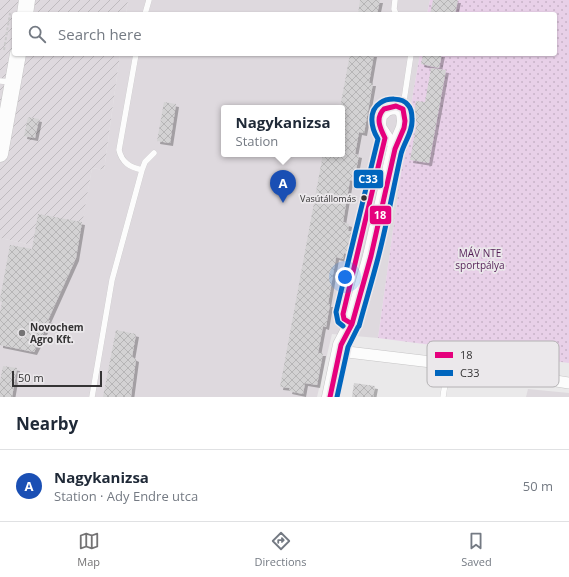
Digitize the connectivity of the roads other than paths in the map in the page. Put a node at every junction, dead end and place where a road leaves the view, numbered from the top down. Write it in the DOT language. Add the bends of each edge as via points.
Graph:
graph roads {
  1 [pos="27,0"];
  2 [pos="149,0"];
  3 [pos="395,0"];
  4 [pos="18,11"];
  5 [pos="146,12"];
  6 [pos="395,12"];
  7 [pos="11,52"];
  8 [pos="136,56"];
  9 [pos="411,56"];
  10 [pos="6,82"];
  11 [pos="403,109"];
  12 [pos="390,144"];
  13 [pos="154,153"];
  14 [pos="0,154"];
  15 [pos="142,170"];
  16 [pos="339,351"];
  17 [pos="427,361"];
  18 [pos="559,381"];
  19 [pos="569,383"];
  20 [pos="445,387"];
  21 [pos="92,397"];
  22 [pos="330,397"];
  23 [pos="443,397"];
  1 -- 4 [label="street"];
  2 -- 5 [label="lane"];
  3 -- 6 [label="lane"];
  7 -- 10 [label="street"];
  8 -- 15 [label="lane" via="119,150 124,162 130,167"];
  9 -- 11 [label="lane"];
  10 -- 14 [label="street"];
  11 -- 12 [label="street" via="405,124"];
  11 -- 12 [label="street" via="393,106 386,108 379,115 378,124"];
  12 -- 16 [label="street" via="371,256 352,324"];
  13 -- 15 [label="lane" via="145,162"];
  15 -- 21 [label="lane" via="112,280"];
  16 -- 17 [label="street"];
  16 -- 22 [label="street"];
  18 -- 19 [label="street"];
  20 -- 23 [label="lane"];
}
